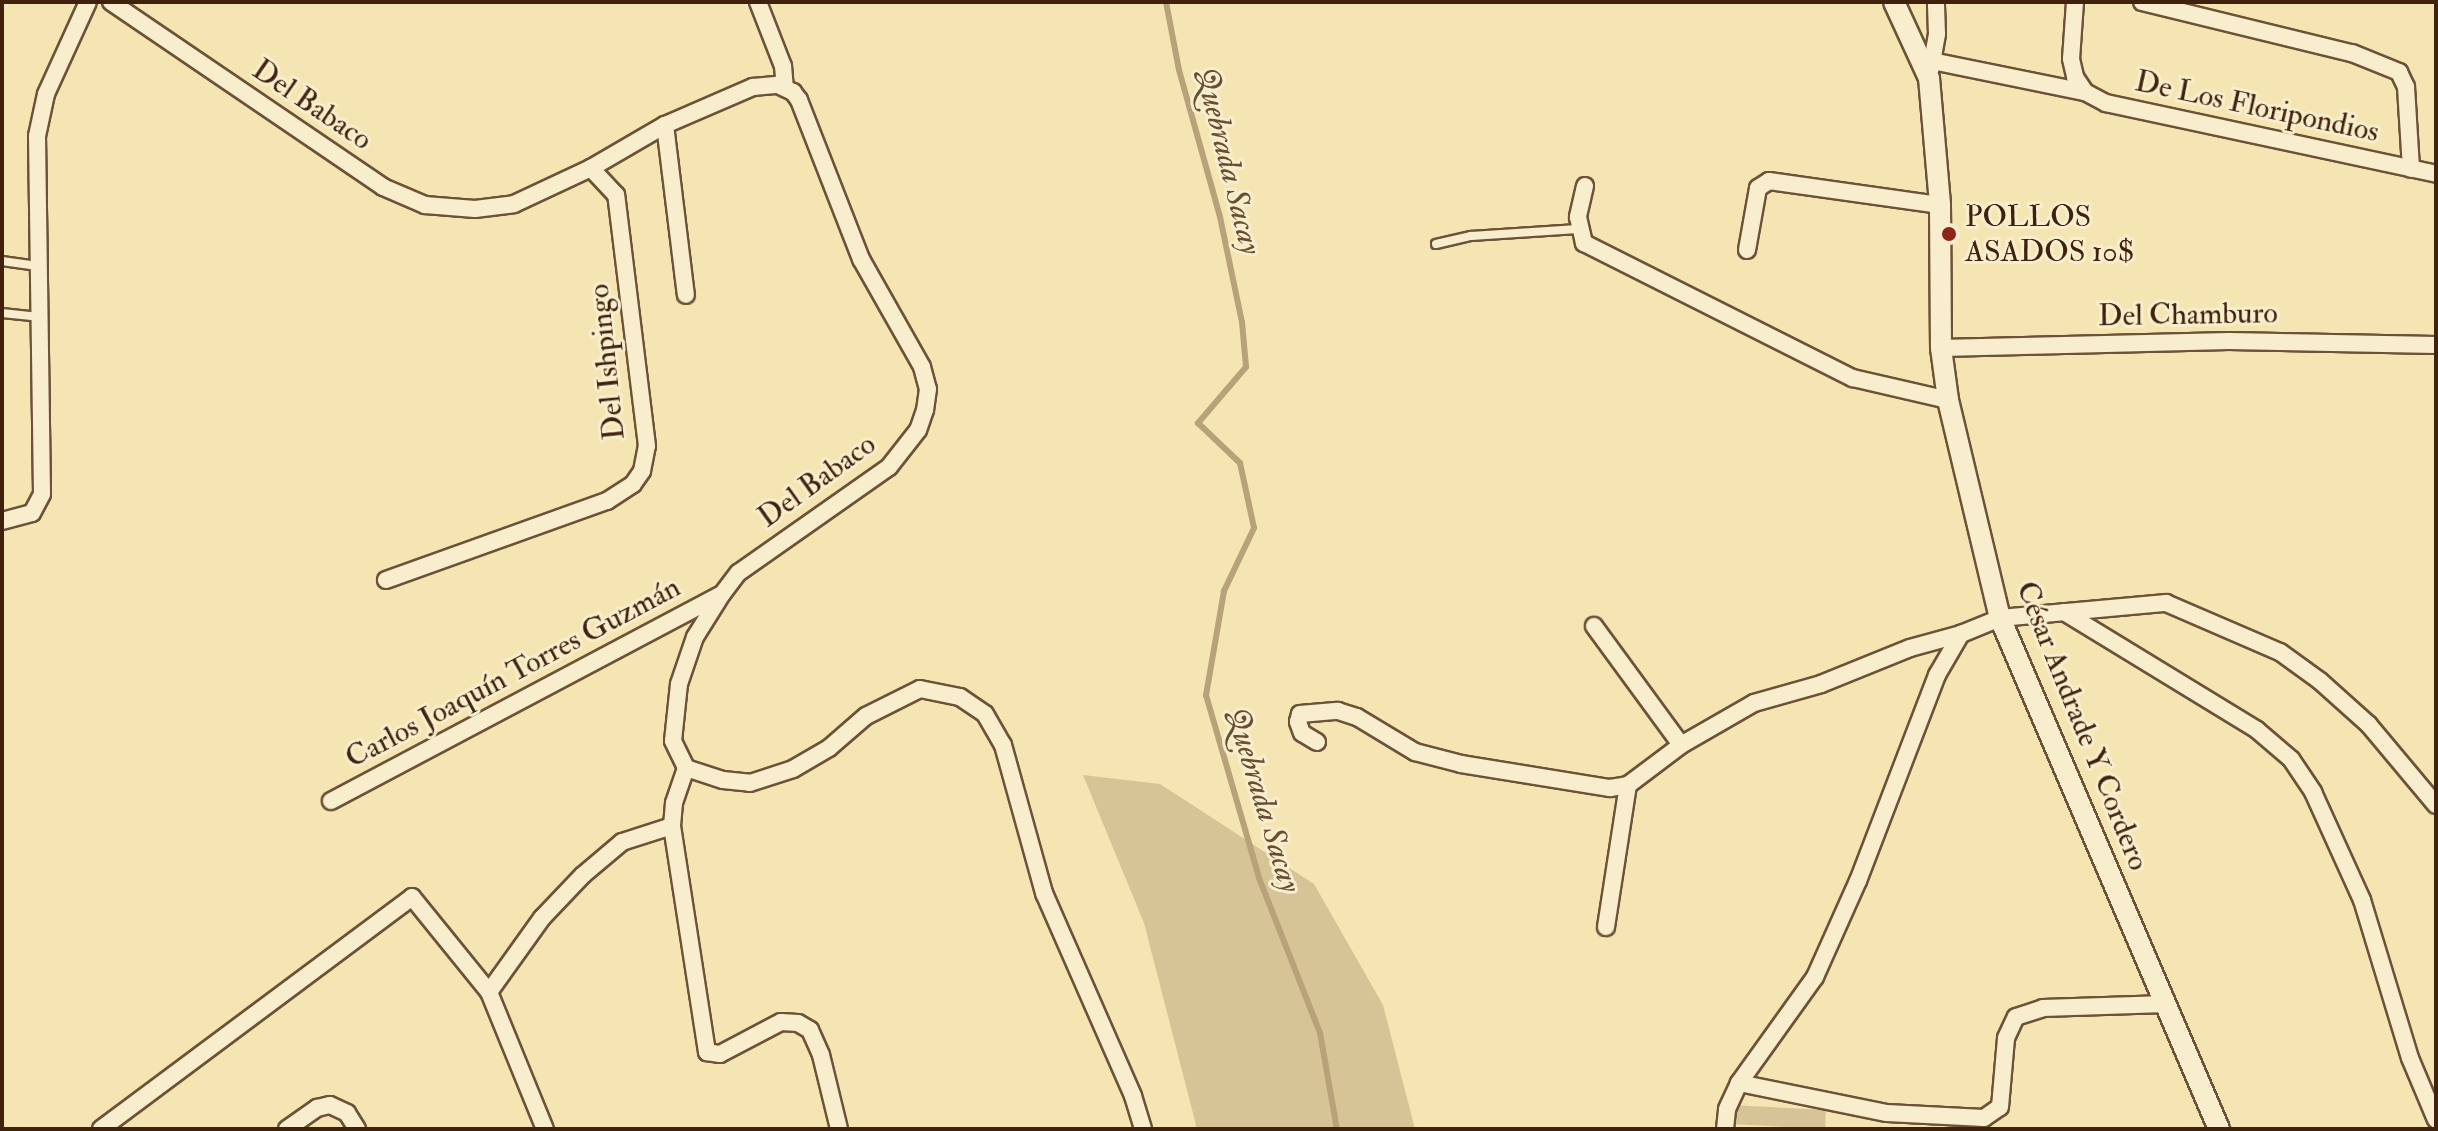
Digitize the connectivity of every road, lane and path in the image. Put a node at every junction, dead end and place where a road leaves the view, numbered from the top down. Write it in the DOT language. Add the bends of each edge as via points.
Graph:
graph roads {
  1 [pos="88,2"];
  2 [pos="111,2"];
  3 [pos="758,2"];
  4 [pos="1894,2"];
  5 [pos="1936,2"];
  6 [pos="2075,2"];
  7 [pos="2142,2"];
  8 [pos="1931,69"];
  9 [pos="785,88"];
  10 [pos="2085,92"];
  11 [pos="665,125"];
  12 [pos="591,168"];
  13 [pos="2411,169"];
  14 [pos="2436,174"];
  15 [pos="1585,186"];
  16 [pos="1940,205"];
  17 [pos="1578,229"];
  18 [pos="1436,244"];
  19 [pos="1747,250"];
  20 [pos="2,261"];
  21 [pos="39,266"];
  22 [pos="686,295"];
  23 [pos="2,313"];
  24 [pos="40,317"];
  25 [pos="2436,345"];
  26 [pos="1941,348"];
  27 [pos="1948,400"];
  28 [pos="2,521"];
  29 [pos="386,580"];
  30 [pos="722,594"];
  31 [pos="2064,612"];
  32 [pos="2000,618"];
  33 [pos="1594,626"];
  34 [pos="1961,634"];
  35 [pos="1317,742"];
  36 [pos="1681,745"];
  37 [pos="686,768"];
  38 [pos="1628,785"];
  39 [pos="331,801"];
  40 [pos="2436,805"];
  41 [pos="672,826"];
  42 [pos="1606,927"];
  43 [pos="489,992"];
  44 [pos="2166,1004"];
  45 [pos="1739,1083"];
  46 [pos="2436,1120"];
  47 [pos="101,1129"];
  48 [pos="287,1129"];
  49 [pos="357,1129"];
  50 [pos="545,1129"];
  51 [pos="839,1129"];
  52 [pos="1143,1129"];
  53 [pos="1725,1129"];
  54 [pos="2219,1129"];
  1 -- 21 [label="street" via="46,94 37,136"];
  2 -- 12 [label="street, Del Babaco" via="383,187 425,205 475,209 514,204"];
  3 -- 9 [label="street" via="783,66"];
  4 -- 8 [label="street, César Andrade Y Cordero"];
  5 -- 8 [label="street"];
  6 -- 10 [label="street" via="2071,59"];
  7 -- 13 [label="street" via="2352,53 2399,72 2406,87"];
  8 -- 10 [label="street, De Los Floripondios"];
  8 -- 16 [label="street, César Andrade Y Cordero"];
  9 -- 11 [label="street, Del Babaco" via="753,87"];
  9 -- 30 [label="street, Del Babaco" via="799,100 861,259 922,367 928,389 918,430 889,467 738,573"];
  10 -- 13 [label="street, De Los Floripondios" via="2106,103"];
  11 -- 12 [label="street, Del Babaco"];
  11 -- 22 [label="street"];
  12 -- 29 [label="street, Del Ishpingo" via="616,195 647,446 642,471 633,484 607,501"];
  13 -- 14 [label="street, De Los Floripondios"];
  15 -- 17 [label="street"];
  16 -- 19 [label="street" via="1769,181 1758,188"];
  16 -- 26 [label="street, César Andrade Y Cordero"];
  17 -- 18 [label="lane" via="1471,236"];
  17 -- 27 [label="street" via="1584,243 1853,378"];
  20 -- 21 [label="lane"];
  21 -- 24 [label="street"];
  23 -- 24 [label="lane"];
  24 -- 28 [label="street" via="42,494 38,506 22,518"];
  25 -- 26 [label="street, Del Chamburo" via="2229,341"];
  26 -- 27 [label="street, César Andrade Y Cordero"];
  27 -- 32 [label="street, César Andrade Y Cordero"];
  30 -- 37 [label="street, Del Babaco" via="695,637 679,684 673,741"];
  30 -- 39 [label="street, Carlos Joaquín Torres Guzmán"];
  31 -- 32 [label="street"];
  31 -- 40 [label="street" via="2166,603 2280,652 2369,725"];
  31 -- 46 [label="street" via="2257,730 2291,759 2313,792 2362,900 2410,1058"];
  32 -- 34 [label="street"];
  32 -- 44 [label="street, César Andrade Y Cordero"];
  33 -- 36 [label="street"];
  34 -- 36 [label="street" via="1754,703"];
  34 -- 45 [label="street" via="1937,675 1815,977"];
  35 -- 38 [label="street" via="1302,733 1300,714 1338,711 1415,752 1461,764 1610,788"];
  36 -- 38 [label="street"];
  37 -- 41 [label="street"];
  37 -- 52 [label="street" via="750,783 793,769 829,748 866,716 920,689 960,697 985,714 1003,745 1044,893"];
  38 -- 42 [label="street"];
  41 -- 43 [label="street" via="622,842 583,875 534,929"];
  41 -- 51 [label="street" via="707,1052 720,1054 781,1022 810,1030"];
  43 -- 47 [label="street" via="412,897"];
  43 -- 50 [label="street"];
  44 -- 45 [label="street" via="2043,1008 2016,1017 2006,1038 2000,1107 1984,1118 1887,1113"];
  44 -- 54 [label="street, César Andrade Y Cordero"];
  45 -- 53 [label="street"];
  48 -- 49 [label="street" via="330,1105 347,1113"];
}
